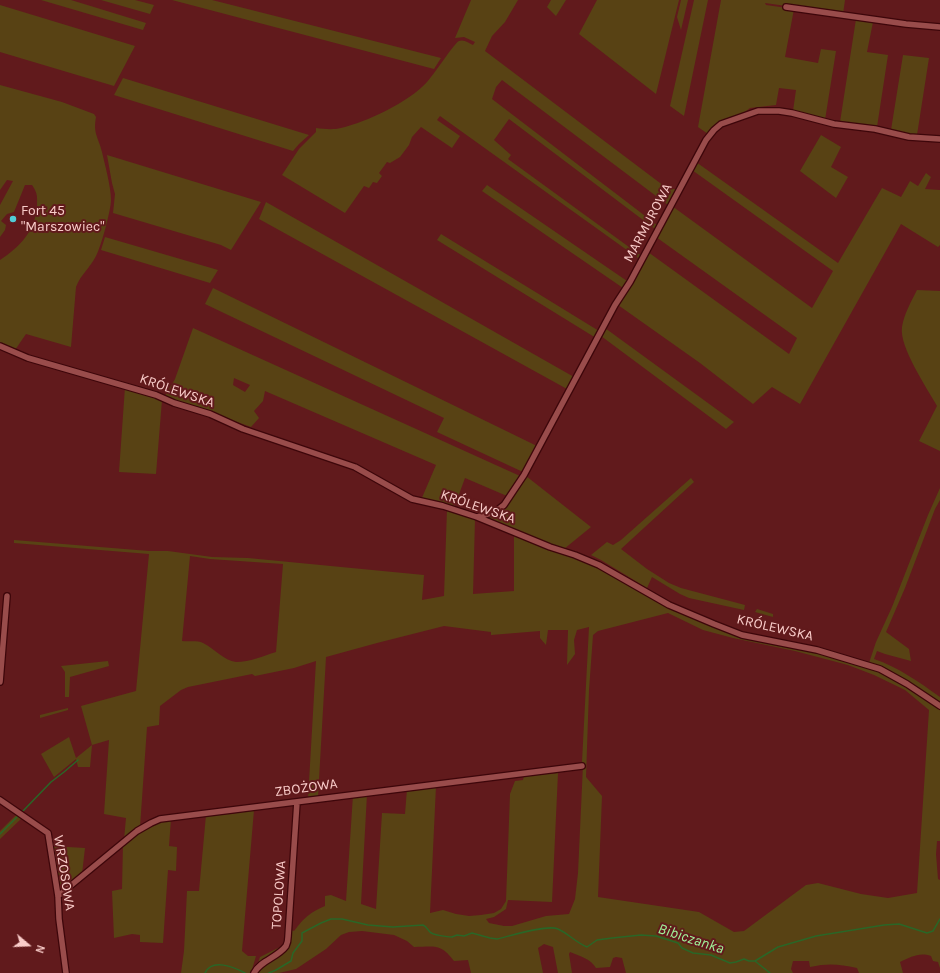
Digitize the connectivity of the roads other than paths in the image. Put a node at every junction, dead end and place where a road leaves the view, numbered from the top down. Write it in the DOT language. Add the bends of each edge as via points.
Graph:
graph roads {
  1 [pos="786,7"];
  2 [pos="940,27"];
  3 [pos="940,139"];
  4 [pos="0,346"];
  5 [pos="477,517"];
  6 [pos="7,596"];
  7 [pos="0,682"];
  8 [pos="940,706"];
  9 [pos="582,766"];
  10 [pos="0,800"];
  11 [pos="297,802"];
  12 [pos="58,896"];
  13 [pos="66,973"];
  14 [pos="254,973"];
  1 -- 2 [label="street"];
  3 -- 5 [label="street, MARMUROWA" via="834,124 779,110 758,111 718,127 706,140 524,475 504,505 495,512"];
  4 -- 5 [label="street, KRÓLEWSKA" via="28,358 199,410 242,429 355,467 412,499"];
  5 -- 8 [label="street, KRÓLEWSKA" via="599,565 669,605 714,624 742,634 817,650 880,669"];
  6 -- 7 [label="street"];
  9 -- 11 [label="street, ZBOŻOWA"];
  10 -- 12 [label="street, WRZOSOWA" via="48,833"];
  11 -- 12 [label="street, ZBOŻOWA" via="173,817 151,823 137,831"];
  11 -- 14 [label="street, TOPOLOWA" via="286,946 260,964"];
  12 -- 13 [label="street, WRZOSOWA"];
}
